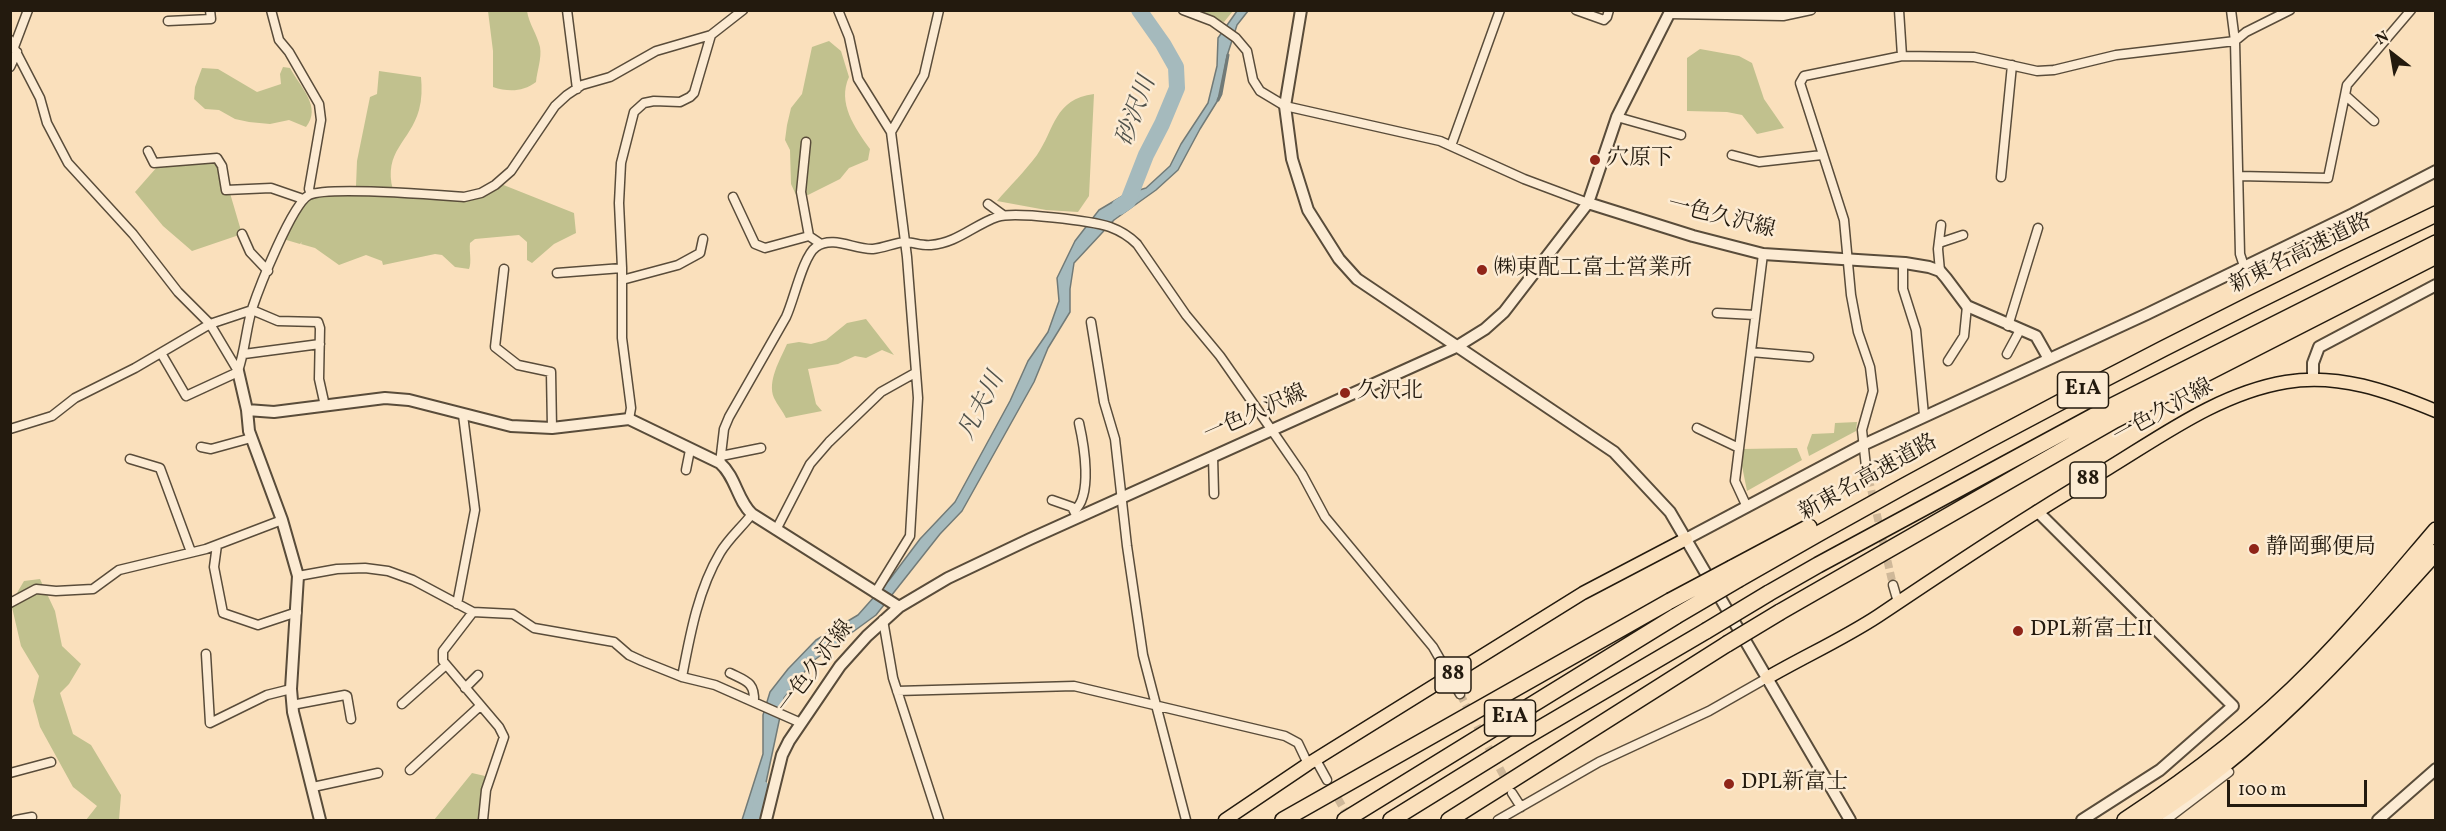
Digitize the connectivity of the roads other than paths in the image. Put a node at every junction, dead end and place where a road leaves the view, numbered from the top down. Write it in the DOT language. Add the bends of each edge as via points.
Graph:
graph roads {
  1 [pos="28,10"];
  2 [pos="210,10"];
  3 [pos="271,10"];
  4 [pos="567,10"];
  5 [pos="743,10"];
  6 [pos="838,10"];
  7 [pos="939,10"];
  8 [pos="1183,10"];
  9 [pos="1301,10"];
  10 [pos="1500,10"];
  11 [pos="1576,10"];
  12 [pos="1610,10"];
  13 [pos="1811,10"];
  14 [pos="1899,10"];
  15 [pos="2231,10"];
  16 [pos="2290,10"];
  17 [pos="2411,10"];
  18 [pos="1671,12"];
  19 [pos="168,21"];
  20 [pos="711,35"];
  21 [pos="2235,41"];
  22 [pos="14,46"];
  23 [pos="1902,56"];
  24 [pos="2012,65"];
  25 [pos="10,67"];
  26 [pos="577,88"];
  27 [pos="2345,95"];
  28 [pos="1286,106"];
  29 [pos="1617,117"];
  30 [pos="2374,122"];
  31 [pos="891,132"];
  32 [pos="1681,135"];
  33 [pos="806,142"];
  34 [pos="1450,146"];
  35 [pos="148,151"];
  36 [pos="1732,155"];
  37 [pos="1822,155"];
  38 [pos="2436,171"];
  39 [pos="2239,176"];
  40 [pos="2001,177"];
  41 [pos="307,197"];
  42 [pos="733,198"];
  43 [pos="1588,203"];
  44 [pos="988,204"];
  45 [pos="2436,214"];
  46 [pos="1003,215"];
  47 [pos="1941,225"];
  48 [pos="2038,228"];
  49 [pos="242,234"];
  50 [pos="1963,235"];
  51 [pos="809,236"];
  52 [pos="703,239"];
  53 [pos="905,242"];
  54 [pos="1939,243"];
  55 [pos="2436,243"];
  56 [pos="821,244"];
  57 [pos="1763,254"];
  58 [pos="2436,256"];
  59 [pos="1849,261"];
  60 [pos="1903,263"];
  61 [pos="2244,266"];
  62 [pos="622,268"];
  63 [pos="504,269"];
  64 [pos="268,271"];
  65 [pos="1940,271"];
  66 [pos="557,273"];
  67 [pos="622,280"];
  68 [pos="2436,285"];
  69 [pos="1967,306"];
  70 [pos="252,310"];
  71 [pos="1717,313"];
  72 [pos="1755,315"];
  73 [pos="1091,322"];
  74 [pos="210,324"];
  75 [pos="2008,326"];
  76 [pos="2020,330"];
  77 [pos="320,344"];
  78 [pos="1456,347"];
  79 [pos="1751,352"];
  80 [pos="161,353"];
  81 [pos="244,354"];
  82 [pos="2007,354"];
  83 [pos="1809,357"];
  84 [pos="2049,359"];
  85 [pos="1948,361"];
  86 [pos="238,372"];
  87 [pos="915,372"];
  88 [pos="2313,379"];
  89 [pos="325,406"];
  90 [pos="247,410"];
  91 [pos="2436,411"];
  92 [pos="463,415"];
  93 [pos="1924,415"];
  94 [pos="629,419"];
  95 [pos="1079,423"];
  96 [pos="552,428"];
  97 [pos="1697,428"];
  98 [pos="10,429"];
  99 [pos="1271,429"];
  100 [pos="251,438"];
  101 [pos="1863,445"];
  102 [pos="201,447"];
  103 [pos="761,448"];
  104 [pos="1739,448"];
  105 [pos="690,450"];
  106 [pos="1213,456"];
  107 [pos="130,459"];
  108 [pos="720,459"];
  109 [pos="1866,467"];
  110 [pos="686,470"];
  111 [pos="1214,494"];
  112 [pos="1123,498"];
  113 [pos="1053,500"];
  114 [pos="1747,507"];
  115 [pos="2037,512"];
  116 [pos="752,514"];
  117 [pos="1076,514"];
  118 [pos="282,520"];
  119 [pos="776,530"];
  120 [pos="2436,530"];
  121 [pos="1686,539"];
  122 [pos="217,545"];
  123 [pos="191,552"];
  124 [pos="2436,552"];
  125 [pos="1735,573"];
  126 [pos="298,576"];
  127 [pos="1893,585"];
  128 [pos="875,593"];
  129 [pos="1898,602"];
  130 [pos="10,603"];
  131 [pos="457,604"];
  132 [pos="894,604"];
  133 [pos="297,612"];
  134 [pos="473,612"];
  135 [pos="883,620"];
  136 [pos="206,654"];
  137 [pos="446,665"];
  138 [pos="730,673"];
  139 [pos="478,675"];
  140 [pos="682,677"];
  141 [pos="1451,677"];
  142 [pos="1767,678"];
  143 [pos="465,688"];
  144 [pos="291,689"];
  145 [pos="897,691"];
  146 [pos="1460,694"];
  147 [pos="402,704"];
  148 [pos="757,704"];
  149 [pos="292,705"];
  150 [pos="480,706"];
  151 [pos="1158,707"];
  152 [pos="351,719"];
  153 [pos="801,723"];
  154 [pos="51,762"];
  155 [pos="1312,762"];
  156 [pos="2436,769"];
  157 [pos="410,770"];
  158 [pos="2229,772"];
  159 [pos="10,773"];
  160 [pos="378,773"];
  161 [pos="1327,780"];
  162 [pos="314,787"];
  163 [pos="1512,793"];
  164 [pos="1521,807"];
  165 [pos="32,817"];
  166 [pos="16,820"];
  167 [pos="320,820"];
  168 [pos="483,820"];
  169 [pos="765,820"];
  170 [pos="939,820"];
  171 [pos="1186,820"];
  172 [pos="1225,820"];
  173 [pos="1283,820"];
  174 [pos="1345,820"];
  175 [pos="1391,820"];
  176 [pos="1449,820"];
  177 [pos="1498,820"];
  178 [pos="1850,820"];
  179 [pos="2082,820"];
  180 [pos="2126,820"];
  181 [pos="2147,820"];
  182 [pos="2166,820"];
  183 [pos="2378,820"];
  1 -- 22 [label="street"];
  2 -- 19 [label="street" via="211,19"];
  3 -- 41 [label="street" via="279,40 319,104 321,120"];
  4 -- 26 [label="street"];
  5 -- 20 [label="street"];
  6 -- 31 [label="street" via="849,37 858,79"];
  7 -- 31 [label="street" via="924,75"];
  8 -- 28 [label="street" via="1198,14 1236,38 1247,51 1253,80 1260,91"];
  9 -- 28 [label="street"];
  10 -- 34 [label="street"];
  11 -- 12 [label="street" via="1604,20"];
  13 -- 18 [label="street" via="1783,15"];
  14 -- 23 [label="street"];
  15 -- 21 [label="street"];
  16 -- 21 [label="street"];
  17 -- 27 [label="street" via="2352,77"];
  18 -- 29 [label="street"];
  20 -- 26 [label="street" via="656,51 610,76"];
  20 -- 62 [label="street" via="690,98 644,103 634,112 621,163"];
  21 -- 24 [label="street" via="2116,55 2054,70 2037,71"];
  21 -- 39 [label="street"];
  22 -- 25 [label="street"];
  22 -- 74 [label="street" via="69,163"];
  23 -- 24 [label="street" via="1974,57"];
  23 -- 37 [label="street" via="1804,76 1800,83"];
  24 -- 40 [label="street"];
  26 -- 41 [label="street" via="555,106 511,171 481,193 464,197 339,191"];
  27 -- 30 [label="street"];
  27 -- 39 [label="street" via="2328,178"];
  28 -- 34 [label="street"];
  28 -- 78 [label="street" via="1299,187 1308,210 1339,259 1357,279"];
  29 -- 32 [label="street"];
  29 -- 43 [label="street"];
  31 -- 53 [label="street"];
  33 -- 51 [label="street" via="801,192"];
  34 -- 43 [label="street"];
  35 -- 41 [label="street" via="154,164 217,159 226,190 271,188"];
  36 -- 37 [label="street" via="1759,162"];
  37 -- 59 [label="street" via="1844,220"];
  38 -- 61 [label="street"];
  39 -- 61 [label="street" via="2240,254"];
  41 -- 64 [label="street" via="288,221"];
  42 -- 51 [label="street" via="755,244 765,248"];
  43 -- 57 [label="street, 一色久沢線"];
  43 -- 78 [label="street, 一色久沢線" via="1504,312"];
  44 -- 46 [label="street"];
  45 -- 125 [label="highway, 新東名高速道路 / E1A" via="2152,354"];
  46 -- 53 [label="street" via="952,242 922,246"];
  46 -- 99 [label="street" via="1091,222 1127,234"];
  47 -- 54 [label="street"];
  48 -- 75 [label="street"];
  49 -- 64 [label="street" via="250,252"];
  50 -- 54 [label="street"];
  51 -- 56 [label="street"];
  52 -- 67 [label="street" via="700,253 678,265"];
  53 -- 56 [label="street" via="875,249"];
  53 -- 87 [label="street"];
  54 -- 65 [label="street"];
  55 -- 175 [label="highway, E1A, bridge" via="2112,406 1818,565"];
  56 -- 108 [label="street" via="813,248 805,262 789,309 729,417"];
  57 -- 59 [label="street, 一色久沢線"];
  57 -- 72 [label="street"];
  58 -- 176 [label="highway, bridge" via="2115,420 1779,612"];
  59 -- 60 [label="street, 一色久沢線"];
  59 -- 101 [label="street" via="1858,333 1870,367 1873,391 1862,430"];
  60 -- 65 [label="street, 一色久沢線"];
  60 -- 93 [label="street" via="1903,289 1916,330"];
  61 -- 84 [label="street"];
  62 -- 66 [label="street"];
  62 -- 67 [label="street"];
  63 -- 96 [label="street" via="495,347 518,365 551,372"];
  64 -- 70 [label="street"];
  65 -- 69 [label="street"];
  67 -- 94 [label="street"];
  68 -- 88 [label="street" via="2319,347"];
  69 -- 75 [label="street"];
  69 -- 85 [label="street" via="1964,336"];
  70 -- 74 [label="street"];
  70 -- 77 [label="street" via="278,321 318,322"];
  70 -- 81 [label="street"];
  71 -- 72 [label="street"];
  72 -- 79 [label="street"];
  73 -- 112 [label="street"];
  74 -- 80 [label="street"];
  74 -- 86 [label="street"];
  75 -- 76 [label="street"];
  76 -- 82 [label="street"];
  76 -- 84 [label="street" via="2036,336"];
  77 -- 81 [label="street"];
  77 -- 89 [label="street" via="319,379"];
  78 -- 99 [label="street, 一色久沢線"];
  78 -- 121 [label="street" via="1614,452 1670,512"];
  79 -- 83 [label="street"];
  79 -- 104 [label="street"];
  80 -- 86 [label="street" via="186,396"];
  80 -- 98 [label="street" via="75,398 52,416"];
  81 -- 86 [label="street"];
  84 -- 93 [label="street"];
  86 -- 90 [label="street"];
  87 -- 119 [label="street" via="880,392 829,442 810,464"];
  87 -- 128 [label="street" via="918,398 910,536"];
  88 -- 91 [label="main road, 一色久沢線 / 88" via="2357,383"];
  88 -- 115 [label="main road, 一色久沢線 / 88" via="2285,382 2225,401"];
  89 -- 90 [label="street" via="274,412"];
  89 -- 92 [label="street" via="385,398 409,400"];
  90 -- 100 [label="street"];
  92 -- 96 [label="street" via="511,426"];
  92 -- 131 [label="street" via="475,510"];
  93 -- 101 [label="street"];
  94 -- 96 [label="street"];
  94 -- 105 [label="street"];
  95 -- 117 [label="street" via="1086,472"];
  97 -- 104 [label="street"];
  99 -- 106 [label="street, 一色久沢線"];
  99 -- 141 [label="street" via="1325,517 1414,622"];
  100 -- 102 [label="street" via="211,449"];
  100 -- 118 [label="street"];
  101 -- 109 [label="street"];
  101 -- 114 [label="street"];
  103 -- 108 [label="street"];
  104 -- 114 [label="street" via="1735,481"];
  105 -- 108 [label="street"];
  105 -- 110 [label="street"];
  106 -- 111 [label="street"];
  106 -- 112 [label="street, 一色久沢線"];
  107 -- 123 [label="street" via="160,468"];
  108 -- 116 [label="street" via="730,471 745,508"];
  112 -- 117 [label="street, 一色久沢線"];
  112 -- 151 [label="street" via="1143,655"];
  113 -- 117 [label="street" via="1072,507"];
  114 -- 121 [label="street"];
  115 -- 129 [label="main road, 一色久沢線 / 88"];
  115 -- 179 [label="street" via="2233,706 2160,770"];
  116 -- 119 [label="street"];
  116 -- 140 [label="street" via="720,552 708,579 691,630"];
  117 -- 132 [label="street, 一色久沢線"];
  118 -- 122 [label="street"];
  118 -- 126 [label="street"];
  119 -- 128 [label="street"];
  120 -- 180 [label="highway" via="2310,672 2218,755"];
  121 -- 141 [label="main road, 88" via="1583,593"];
  121 -- 142 [label="street"];
  122 -- 123 [label="street"];
  122 -- 133 [label="street" via="214,567 223,613 258,625"];
  123 -- 130 [label="street" via="118,570 93,589 36,589"];
  124 -- 181 [label="highway" via="2322,678 2279,718 2226,763"];
  125 -- 173 [label="highway, bridge" via="1670,601"];
  125 -- 174 [label="highway, 新東名高速道路 / E1A, bridge" via="1676,616"];
  126 -- 131 [label="street" via="337,569 388,571"];
  126 -- 133 [label="street"];
  127 -- 129 [label="street"];
  128 -- 132 [label="street"];
  129 -- 142 [label="main road, 一色久沢線 / 88"];
  131 -- 134 [label="street"];
  132 -- 135 [label="street, 一色久沢線"];
  133 -- 144 [label="street"];
  134 -- 137 [label="street" via="443,651"];
  134 -- 140 [label="street" via="513,614 534,628 614,642 629,655"];
  135 -- 145 [label="street"];
  135 -- 153 [label="street, 一色久沢線" via="840,666"];
  136 -- 144 [label="street" via="210,723 267,695"];
  137 -- 143 [label="street"];
  137 -- 147 [label="street"];
  138 -- 148 [label="street" via="752,686"];
  139 -- 143 [label="street"];
  140 -- 148 [label="street" via="715,685"];
  141 -- 146 [label="street"];
  141 -- 155 [label="main road, 88"];
  142 -- 164 [label="street" via="1709,711 1599,762"];
  142 -- 178 [label="street"];
  143 -- 150 [label="street"];
  144 -- 149 [label="street"];
  145 -- 151 [label="street" via="1074,686"];
  145 -- 170 [label="street"];
  148 -- 153 [label="street"];
  149 -- 152 [label="street" via="345,695"];
  149 -- 162 [label="street"];
  150 -- 157 [label="street"];
  150 -- 168 [label="street" via="504,737 486,790"];
  151 -- 155 [label="street" via="1285,735 1298,743"];
  151 -- 171 [label="street"];
  153 -- 169 [label="street, 一色久沢線" via="782,755"];
  154 -- 159 [label="street"];
  155 -- 161 [label="street"];
  155 -- 172 [label="main road, 88"];
  156 -- 183 [label="street"];
  158 -- 182 [label="street"];
  160 -- 162 [label="street"];
  162 -- 167 [label="street"];
  163 -- 164 [label="street"];
  164 -- 177 [label="street"];
  165 -- 166 [label="street"];
}
